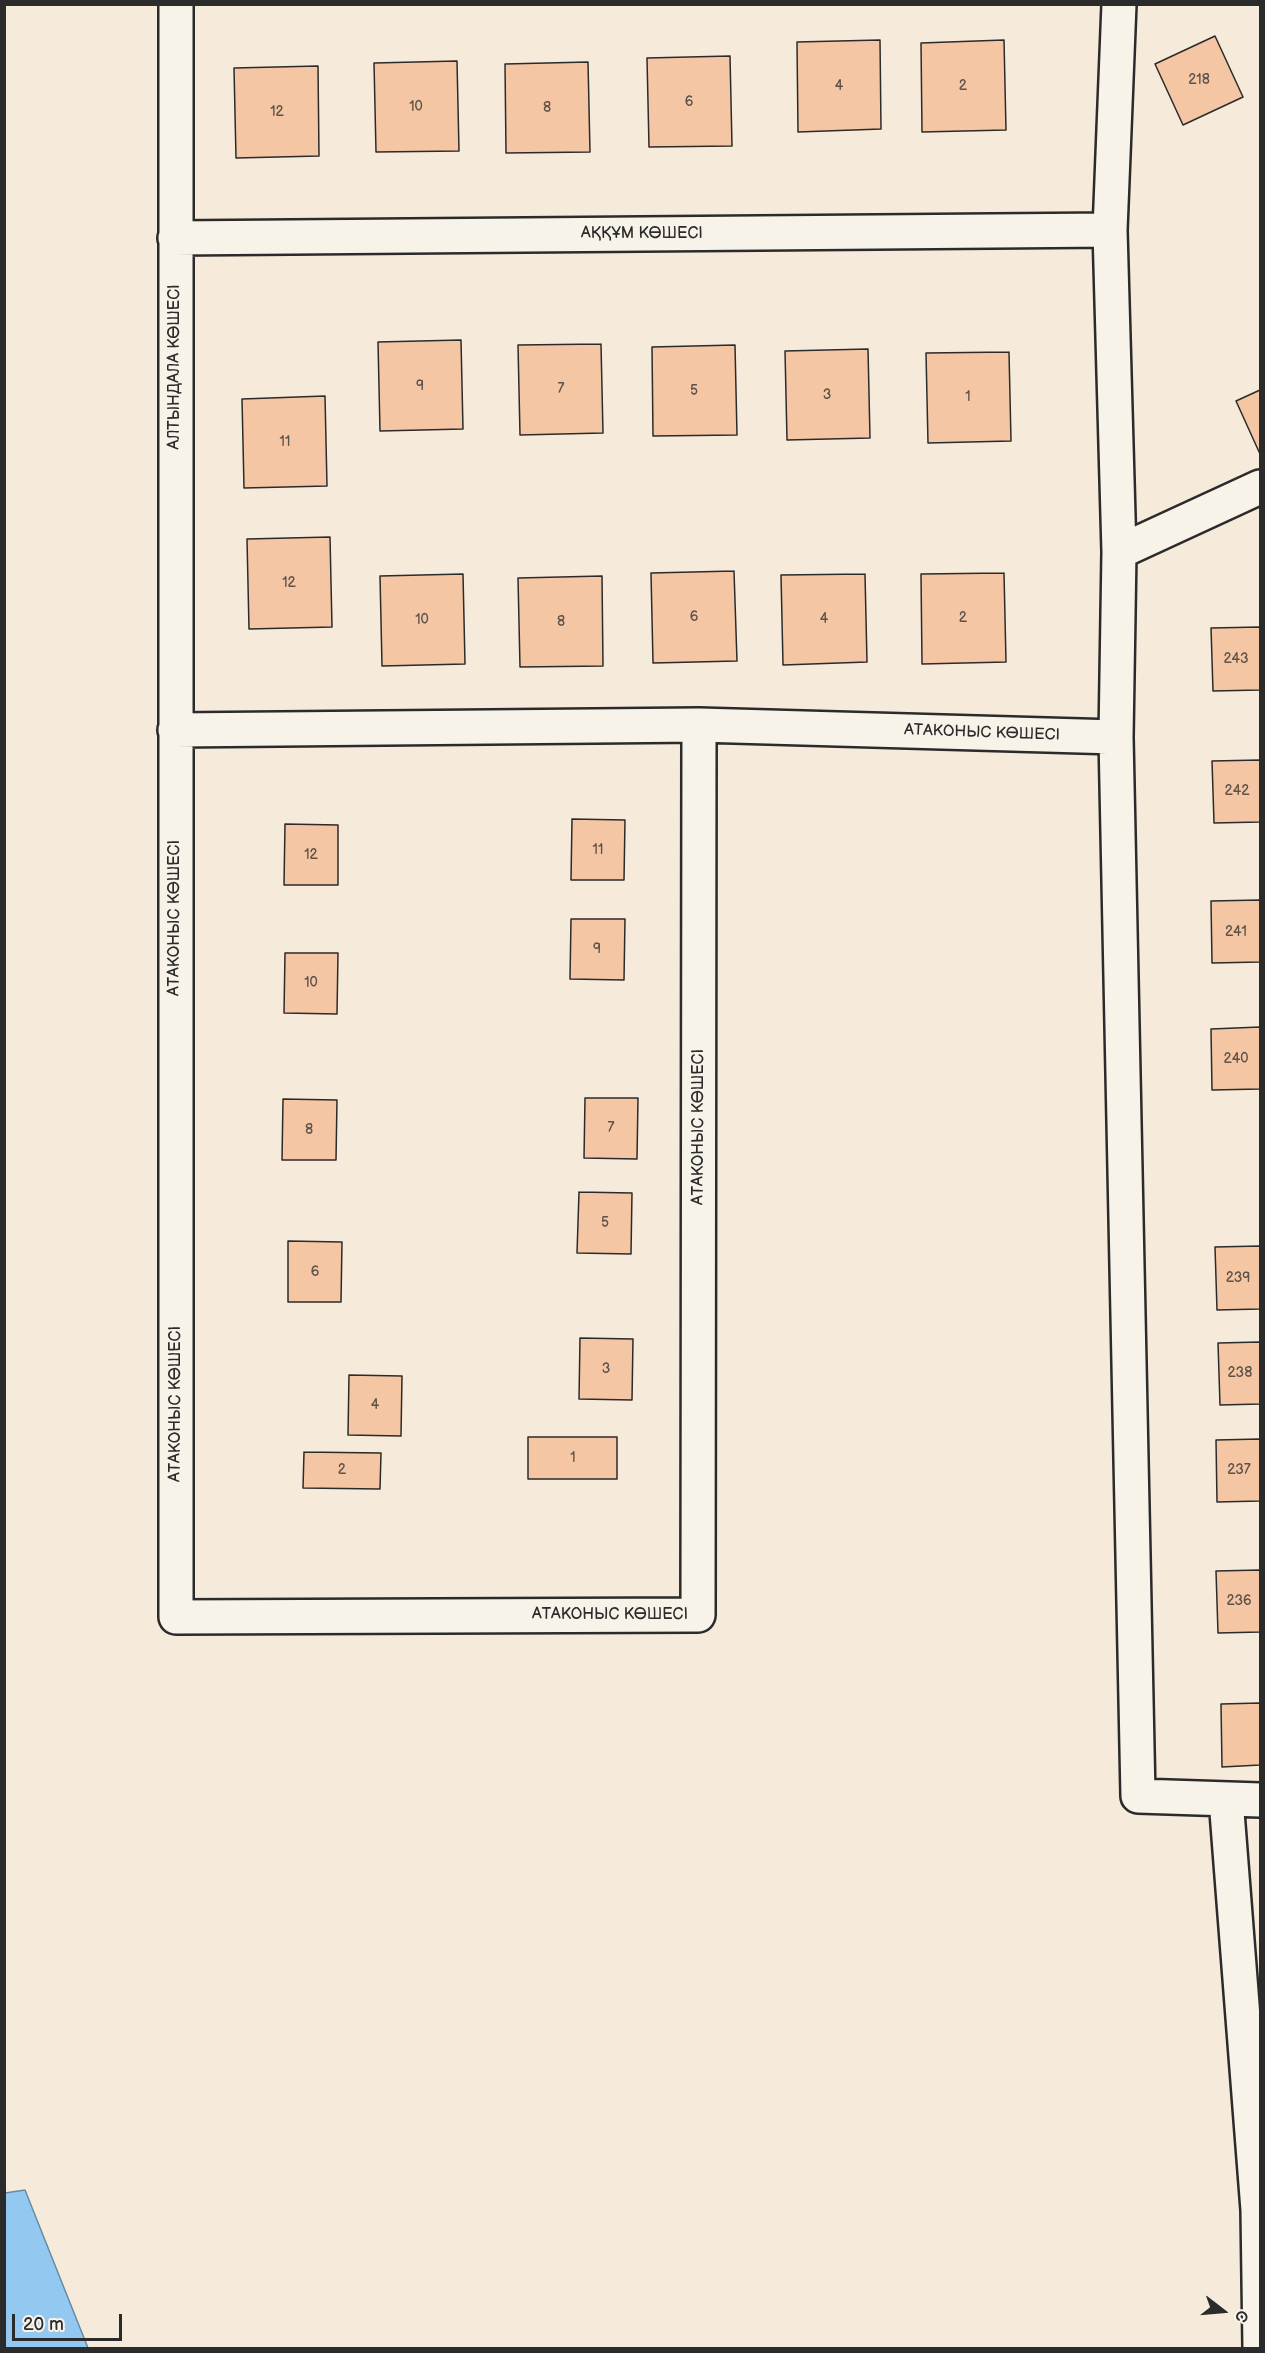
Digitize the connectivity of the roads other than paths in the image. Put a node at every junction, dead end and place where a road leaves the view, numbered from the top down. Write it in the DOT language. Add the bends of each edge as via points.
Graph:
graph roads {
  1 [pos="176,4"];
  2 [pos="1119,4"];
  3 [pos="1110,230"];
  4 [pos="175,238"];
  5 [pos="1260,488"];
  6 [pos="1119,552"];
  7 [pos="699,725"];
  8 [pos="176,730"];
  9 [pos="1116,737"];
  10 [pos="1226,1799"];
  11 [pos="1260,1800"];
  12 [pos="1260,2349"];
  1 -- 4 [label="street, АЛТЫНДАЛА КӨШЕСІ"];
  2 -- 3 [label="street"];
  3 -- 4 [label="street, АҚҚҰМ КӨШЕСІ"];
  3 -- 6 [label="street"];
  4 -- 8 [label="street, АЛТЫНДАЛА КӨШЕСІ"];
  5 -- 6 [label="street"];
  6 -- 9 [label="street"];
  7 -- 8 [label="street"];
  7 -- 8 [label="street, АТАКОНЫС КӨШЕСІ" via="698,1615 176,1617"];
  7 -- 9 [label="street, АТАКОНЫС КӨШЕСІ"];
  9 -- 10 [label="street" via="1138,1796"];
  10 -- 11 [label="street"];
  10 -- 12 [label="street" via="1258,2210"];
}
